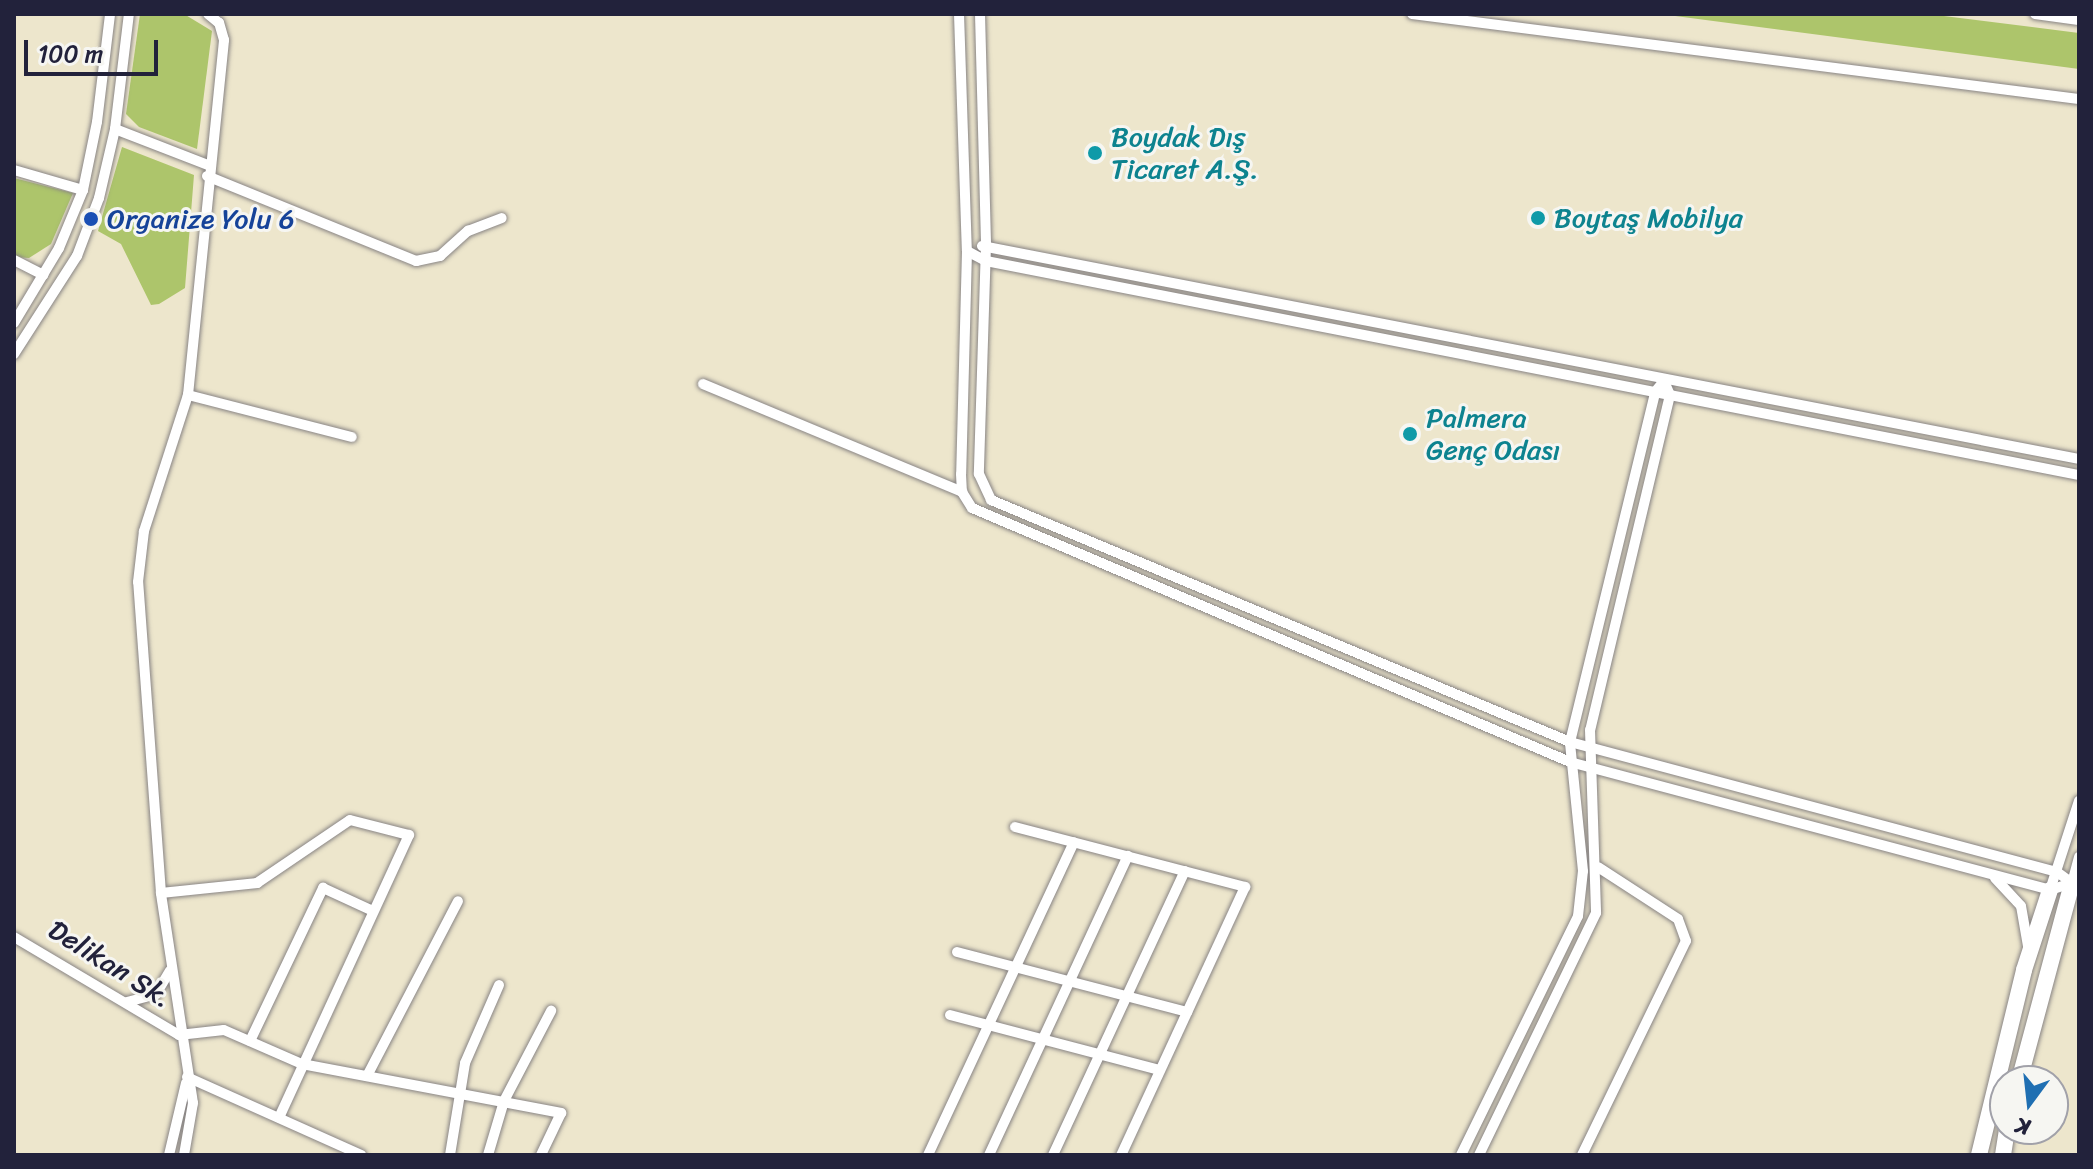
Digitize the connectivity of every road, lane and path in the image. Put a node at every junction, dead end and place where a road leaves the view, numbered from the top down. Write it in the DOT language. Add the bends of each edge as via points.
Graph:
graph roads {
  1 [pos="110,14"];
  2 [pos="129,14"];
  3 [pos="208,14"];
  4 [pos="959,14"];
  5 [pos="980,14"];
  6 [pos="1412,14"];
  7 [pos="2035,14"];
  8 [pos="220,18"];
  9 [pos="2079,20"];
  10 [pos="2079,99"];
  11 [pos="115,129"];
  12 [pos="14,170"];
  13 [pos="207,170"];
  14 [pos="83,190"];
  15 [pos="502,218"];
  16 [pos="986,245"];
  17 [pos="967,251"];
  18 [pos="14,260"];
  19 [pos="986,261"];
  20 [pos="43,275"];
  21 [pos="14,323"];
  22 [pos="14,354"];
  23 [pos="1664,381"];
  24 [pos="703,384"];
  25 [pos="1655,392"];
  26 [pos="188,395"];
  27 [pos="1670,395"];
  28 [pos="352,437"];
  29 [pos="2079,459"];
  30 [pos="2079,475"];
  31 [pos="962,492"];
  32 [pos="1570,742"];
  33 [pos="1589,748"];
  34 [pos="1570,762"];
  35 [pos="1594,768"];
  36 [pos="2079,801"];
  37 [pos="1015,827"];
  38 [pos="1074,842"];
  39 [pos="1128,856"];
  40 [pos="2078,861"];
  41 [pos="1598,867"];
  42 [pos="1185,871"];
  43 [pos="2057,872"];
  44 [pos="1990,874"];
  45 [pos="2072,883"];
  46 [pos="2050,890"];
  47 [pos="161,893"];
  48 [pos="458,901"];
  49 [pos="373,911"];
  50 [pos="14,937"];
  51 [pos="957,952"];
  52 [pos="1015,967"];
  53 [pos="171,970"];
  54 [pos="2024,970"];
  55 [pos="1069,981"];
  56 [pos="499,985"];
  57 [pos="1127,996"];
  58 [pos="127,1002"];
  59 [pos="551,1011"];
  60 [pos="1187,1012"];
  61 [pos="950,1015"];
  62 [pos="988,1025"];
  63 [pos="179,1035"];
  64 [pos="1042,1039"];
  65 [pos="250,1041"];
  66 [pos="1099,1054"];
  67 [pos="302,1064"];
  68 [pos="2023,1065"];
  69 [pos="1160,1070"];
  70 [pos="367,1076"];
  71 [pos="187,1077"];
  72 [pos="464,1094"];
  73 [pos="504,1101"];
  74 [pos="279,1117"];
  75 [pos="169,1155"];
  76 [pos="184,1155"];
  77 [pos="361,1155"];
  78 [pos="450,1155"];
  79 [pos="488,1155"];
  80 [pos="541,1155"];
  81 [pos="928,1155"];
  82 [pos="989,1155"];
  83 [pos="1053,1155"];
  84 [pos="1121,1155"];
  85 [pos="1461,1155"];
  86 [pos="1479,1155"];
  87 [pos="1582,1155"];
  88 [pos="1979,1155"];
  1 -- 14 [label="street"];
  2 -- 11 [label="street"];
  3 -- 8 [label="street"];
  4 -- 17 [label="street"];
  5 -- 16 [label="street"];
  6 -- 10 [label="street"];
  7 -- 9 [label="street"];
  8 -- 13 [label="street" via="224,40"];
  11 -- 13 [label="street"];
  11 -- 22 [label="street" via="99,198 77,256"];
  12 -- 14 [label="street"];
  13 -- 15 [label="street" via="416,261 440,256 468,231"];
  13 -- 26 [label="street"];
  14 -- 20 [label="street"];
  16 -- 17 [label="street"];
  16 -- 19 [label="street"];
  16 -- 23 [label="street"];
  17 -- 19 [label="street"];
  17 -- 31 [label="street"];
  18 -- 20 [label="street"];
  19 -- 25 [label="street"];
  19 -- 32 [label="street" via="979,474 991,500"];
  20 -- 21 [label="street"];
  23 -- 25 [label="street"];
  23 -- 27 [label="street"];
  23 -- 29 [label="street"];
  24 -- 31 [label="street"];
  25 -- 27 [label="street"];
  25 -- 32 [label="street"];
  26 -- 28 [label="street"];
  26 -- 47 [label="street" via="144,531 138,567 139,646"];
  27 -- 30 [label="street"];
  27 -- 33 [label="street"];
  31 -- 34 [label="street" via="984,516"];
  32 -- 33 [label="street"];
  32 -- 34 [label="street"];
  33 -- 35 [label="street"];
  33 -- 43 [label="street"];
  34 -- 35 [label="street"];
  34 -- 85 [label="street" via="1583,871 1578,916"];
  35 -- 41 [label="street"];
  35 -- 44 [label="street"];
  36 -- 43 [label="street"];
  37 -- 38 [label="street"];
  38 -- 39 [label="street"];
  38 -- 52 [label="street"];
  39 -- 42 [label="street"];
  39 -- 55 [label="street"];
  40 -- 45 [label="street"];
  41 -- 86 [label="street" via="1598,903 1589,936"];
  41 -- 87 [label="street" via="1678,919 1686,941"];
  42 -- 57 [label="street"];
  42 -- 60 [label="street" via="1245,887"];
  43 -- 45 [label="street"];
  43 -- 46 [label="street"];
  44 -- 46 [label="street"];
  44 -- 54 [label="street" via="2023,912"];
  45 -- 46 [label="street"];
  45 -- 68 [label="highway"];
  46 -- 54 [label="highway"];
  47 -- 49 [label="street" via="257,883 293,863 336,825 361,820 409,835"];
  47 -- 53 [label="street"];
  48 -- 70 [label="street"];
  49 -- 65 [label="street" via="323,888"];
  49 -- 67 [label="street"];
  50 -- 58 [label="street, Delikan Sk."];
  51 -- 52 [label="street"];
  52 -- 55 [label="street"];
  52 -- 62 [label="street"];
  53 -- 58 [label="street" via="156,994"];
  53 -- 63 [label="street"];
  54 -- 88 [label="highway"];
  55 -- 57 [label="street"];
  55 -- 64 [label="street"];
  56 -- 72 [label="street" via="465,1063"];
  57 -- 60 [label="street"];
  57 -- 66 [label="street"];
  58 -- 63 [label="street, Delikan Sk."];
  59 -- 73 [label="street"];
  60 -- 69 [label="street"];
  61 -- 62 [label="street"];
  62 -- 64 [label="street"];
  62 -- 81 [label="street"];
  63 -- 65 [label="street" via="224,1030"];
  63 -- 71 [label="street"];
  64 -- 66 [label="street"];
  64 -- 82 [label="street"];
  65 -- 67 [label="street"];
  66 -- 69 [label="street"];
  66 -- 83 [label="street"];
  67 -- 70 [label="street"];
  67 -- 74 [label="street"];
  69 -- 84 [label="street"];
  70 -- 72 [label="street"];
  71 -- 74 [label="street"];
  71 -- 75 [label="street"];
  71 -- 76 [label="street" via="193,1103"];
  72 -- 73 [label="street"];
  72 -- 78 [label="street"];
  73 -- 79 [label="street"];
  73 -- 80 [label="street" via="561,1113"];
  74 -- 77 [label="street"];
}
